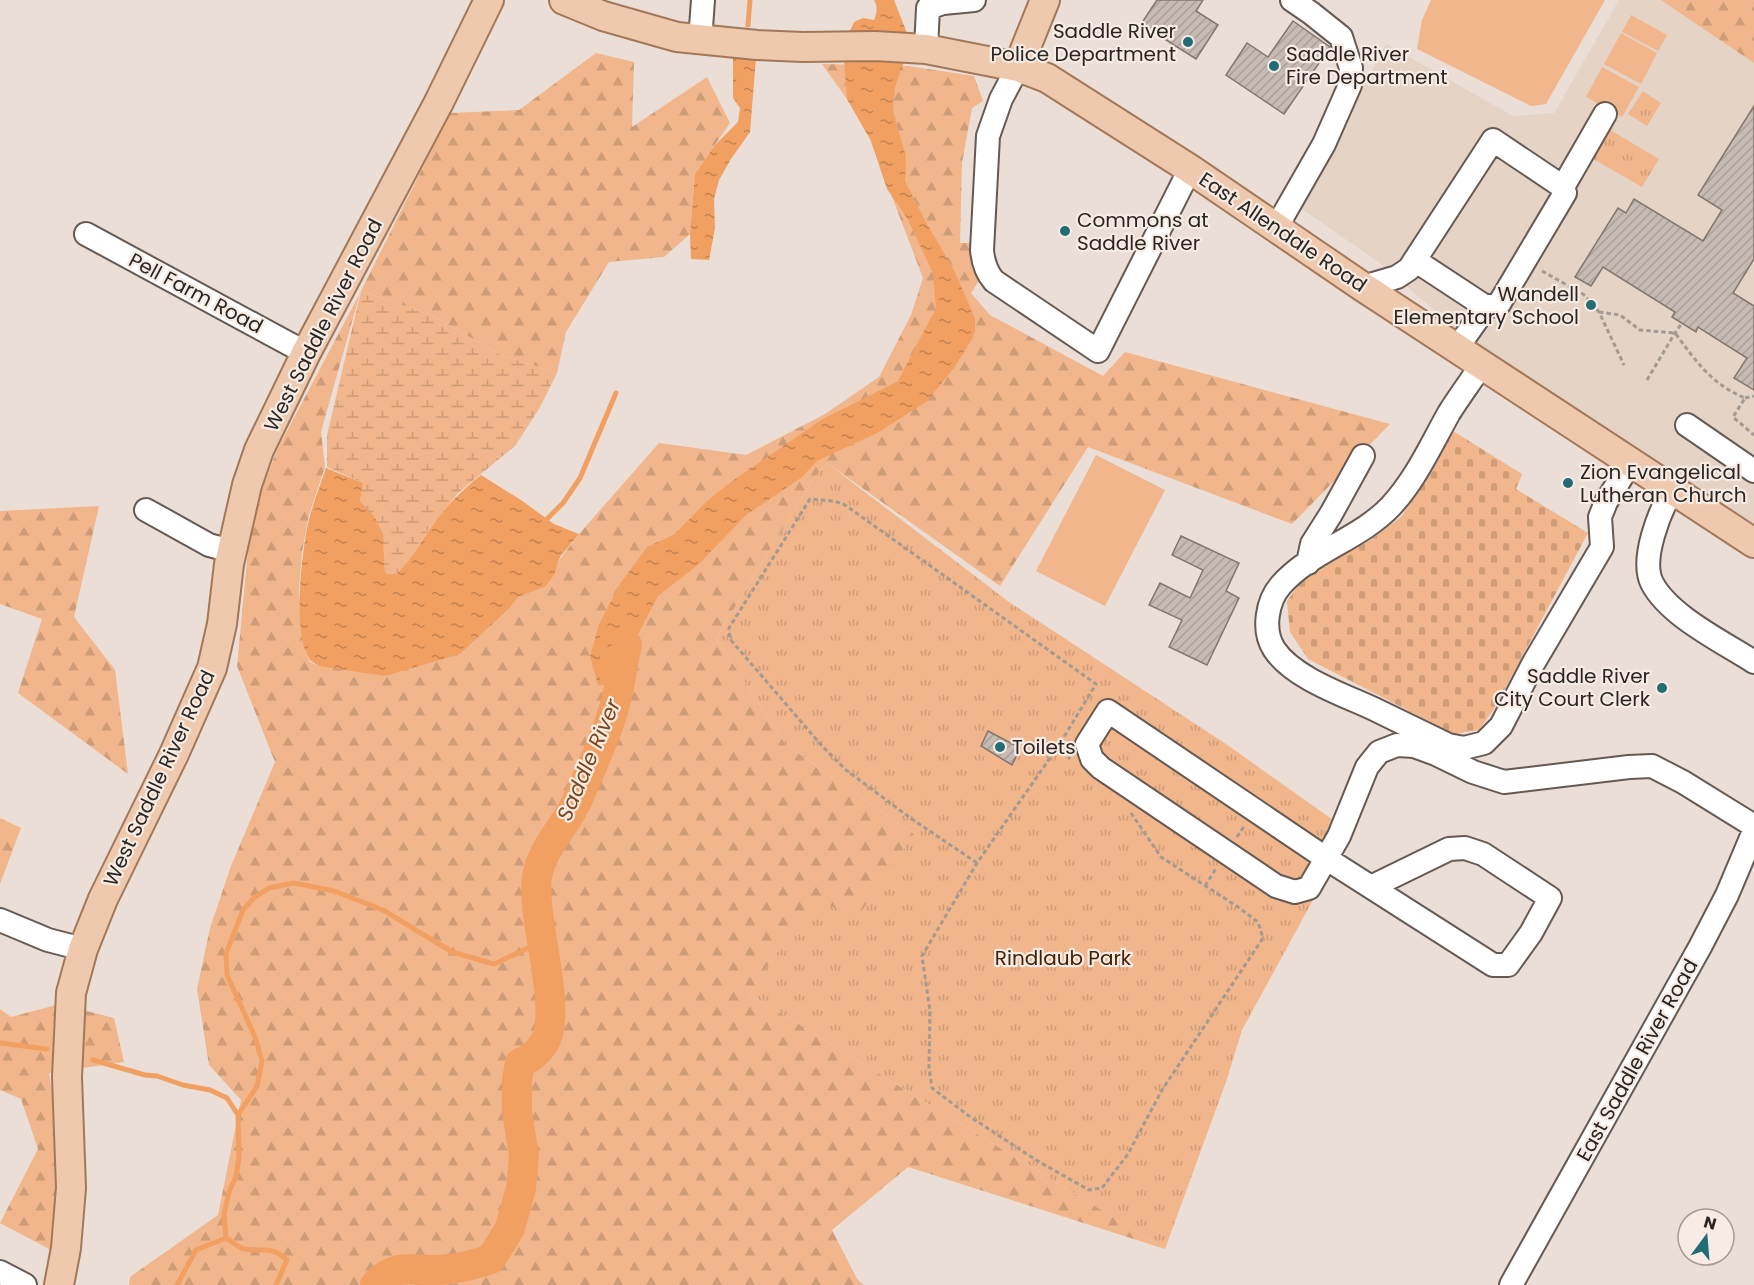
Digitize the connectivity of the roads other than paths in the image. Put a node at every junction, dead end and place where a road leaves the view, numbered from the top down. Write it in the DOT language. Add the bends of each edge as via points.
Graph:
graph roads {
  1 [pos="489,0"];
  2 [pos="703,0"];
  3 [pos="974,0"];
  4 [pos="1046,0"];
  5 [pos="1292,0"];
  6 [pos="577,3"];
  7 [pos="923,4"];
  8 [pos="700,41"];
  9 [pos="917,48"];
  10 [pos="1018,67"];
  11 [pos="1605,114"];
  12 [pos="1190,169"];
  13 [pos="1563,186"];
  14 [pos="1276,228"];
  15 [pos="86,234"];
  16 [pos="1416,261"];
  17 [pos="1363,287"];
  18 [pos="1486,307"];
  19 [pos="1457,348"];
  20 [pos="306,353"];
  21 [pos="1482,364"];
  22 [pos="1687,425"];
  23 [pos="1363,456"];
  24 [pos="1631,462"];
  25 [pos="1754,471"];
  26 [pos="1672,490"];
  27 [pos="146,510"];
  28 [pos="1754,543"];
  29 [pos="231,551"];
  30 [pos="1308,563"];
  31 [pos="1754,662"];
  32 [pos="1754,826"];
  33 [pos="1754,831"];
  34 [pos="1327,859"];
  35 [pos="1371,886"];
  36 [pos="0,920"];
  37 [pos="83,949"];
  38 [pos="0,1272"];
  39 [pos="25,1285"];
  40 [pos="59,1285"];
  41 [pos="1511,1285"];
  1 -- 20 [label="main road, West Saddle River Road"];
  2 -- 8 [label="street"];
  3 -- 7 [label="street"];
  4 -- 10 [label="main road"];
  5 -- 14 [label="street" via="1341,37 1351,68 1350,85 1324,144"];
  6 -- 8 [label="main road" via="652,31"];
  7 -- 9 [label="street"];
  8 -- 9 [label="main road, East Allendale Road"];
  9 -- 10 [label="main road, East Allendale Road"];
  10 -- 12 [label="main road, East Allendale Road" via="1058,84"];
  10 -- 12 [label="street" via="988,136 983,261 994,281 1098,351"];
  11 -- 13 [label="street"];
  12 -- 14 [label="main road, East Allendale Road"];
  13 -- 16 [label="street" via="1493,140"];
  13 -- 18 [label="street" via="1565,193 1499,304"];
  14 -- 17 [label="main road, East Allendale Road"];
  15 -- 20 [label="street, Pell Farm Road"];
  16 -- 17 [label="street" via="1401,275"];
  16 -- 18 [label="street"];
  17 -- 19 [label="main road, East Allendale Road"];
  18 -- 19 [label="street"];
  19 -- 21 [label="main road, East Allendale Road"];
  20 -- 29 [label="main road, West Saddle River Road" via="259,450"];
  21 -- 24 [label="main road, East Allendale Road"];
  21 -- 30 [label="street" via="1392,505 1369,526"];
  22 -- 25 [label="street"];
  23 -- 30 [label="street" via="1311,544"];
  24 -- 26 [label="main road, East Allendale Road"];
  24 -- 30 [label="street" via="1600,517 1602,546 1501,726 1484,743 1464,748 1448,746 1292,668 1274,649 1267,630 1269,607 1280,586"];
  26 -- 28 [label="main road, East Allendale Road"];
  26 -- 31 [label="street" via="1660,512 1649,554 1651,581 1668,604"];
  27 -- 29 [label="street" via="209,545"];
  29 -- 37 [label="main road, West Saddle River Road" via="212,668"];
  32 -- 34 [label="street" via="1652,766 1504,782 1414,746 1397,745 1380,752 1367,767"];
  33 -- 41 [label="street, East Saddle River Road" via="1700,947"];
  34 -- 34 [label="street" via="1108,711 1087,744 1092,759 1101,768 1276,886 1295,892 1309,888"];
  34 -- 35 [label="street"];
  35 -- 35 [label="street" via="1449,849 1465,848 1483,854 1550,898 1508,965 1492,965"];
  36 -- 37 [label="street" via="48,940"];
  37 -- 40 [label="main road, West Saddle River Road" via="70,1003 67,1077 71,1188"];
  38 -- 39 [label="street"];
}
